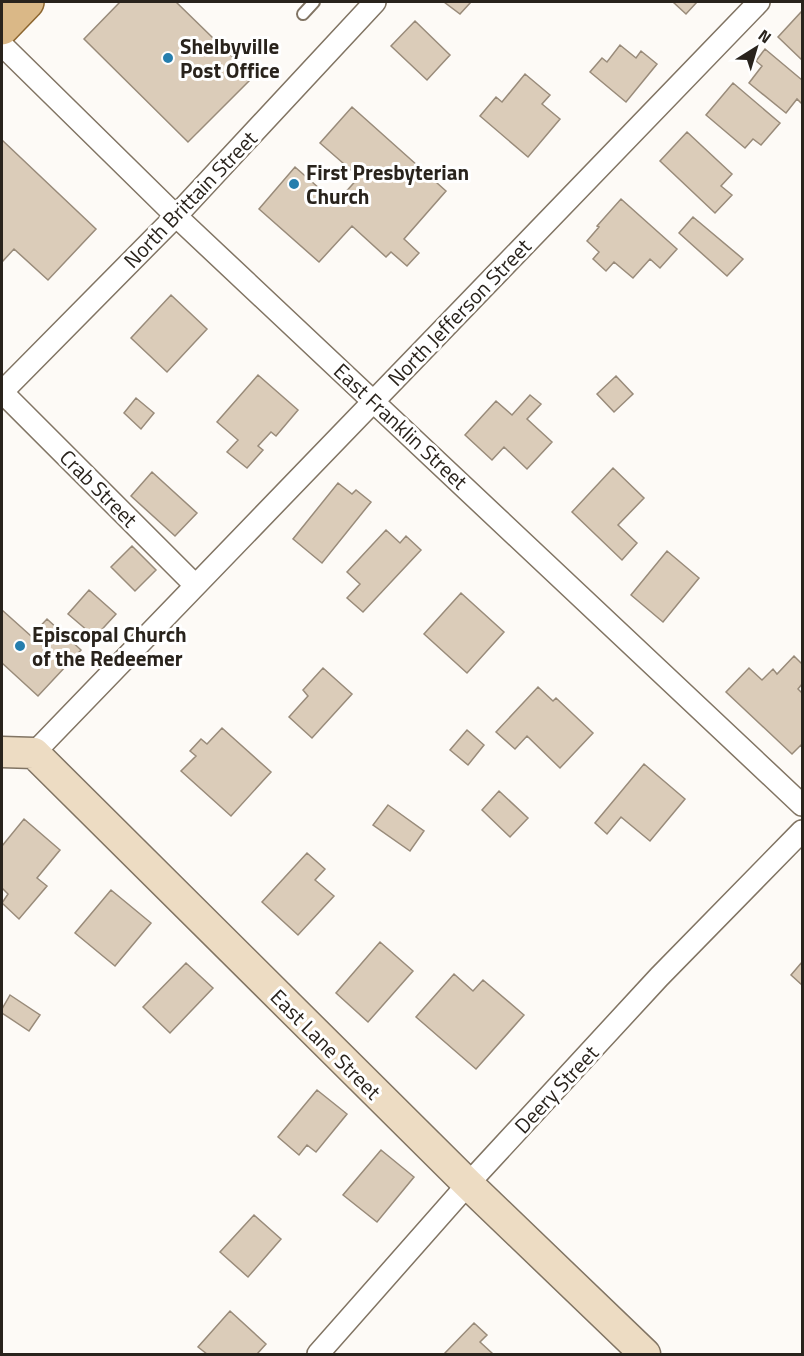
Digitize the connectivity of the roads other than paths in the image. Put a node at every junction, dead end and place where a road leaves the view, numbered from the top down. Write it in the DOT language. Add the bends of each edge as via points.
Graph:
graph roads {
  1 [pos="27,2"];
  2 [pos="314,2"];
  3 [pos="375,2"];
  4 [pos="758,2"];
  5 [pos="303,14"];
  6 [pos="2,28"];
  7 [pos="2,45"];
  8 [pos="176,216"];
  9 [pos="2,392"];
  10 [pos="374,400"];
  11 [pos="195,585"];
  12 [pos="2,752"];
  13 [pos="34,753"];
  14 [pos="802,805"];
  15 [pos="802,831"];
  16 [pos="468,1184"];
  17 [pos="318,1354"];
  18 [pos="645,1354"];
  1 -- 6 [label="main road"];
  2 -- 5 [label="lane"];
  3 -- 8 [label="street, North Brittain Street"];
  4 -- 10 [label="street, North Jefferson Street"];
  7 -- 8 [label="street, East Franklin Street"];
  8 -- 9 [label="street, North Brittain Street"];
  8 -- 10 [label="street, East Franklin Street"];
  9 -- 11 [label="street, Crab Street"];
  10 -- 11 [label="street, North Jefferson Street"];
  10 -- 14 [label="street, East Franklin Street"];
  11 -- 13 [label="street, North Jefferson Street"];
  12 -- 13 [label="street"];
  13 -- 16 [label="street, East Lane Street"];
  15 -- 16 [label="street, Deery Street" via="659,977"];
  16 -- 17 [label="street, Deery Street"];
  16 -- 18 [label="street, East Lane Street"];
}
